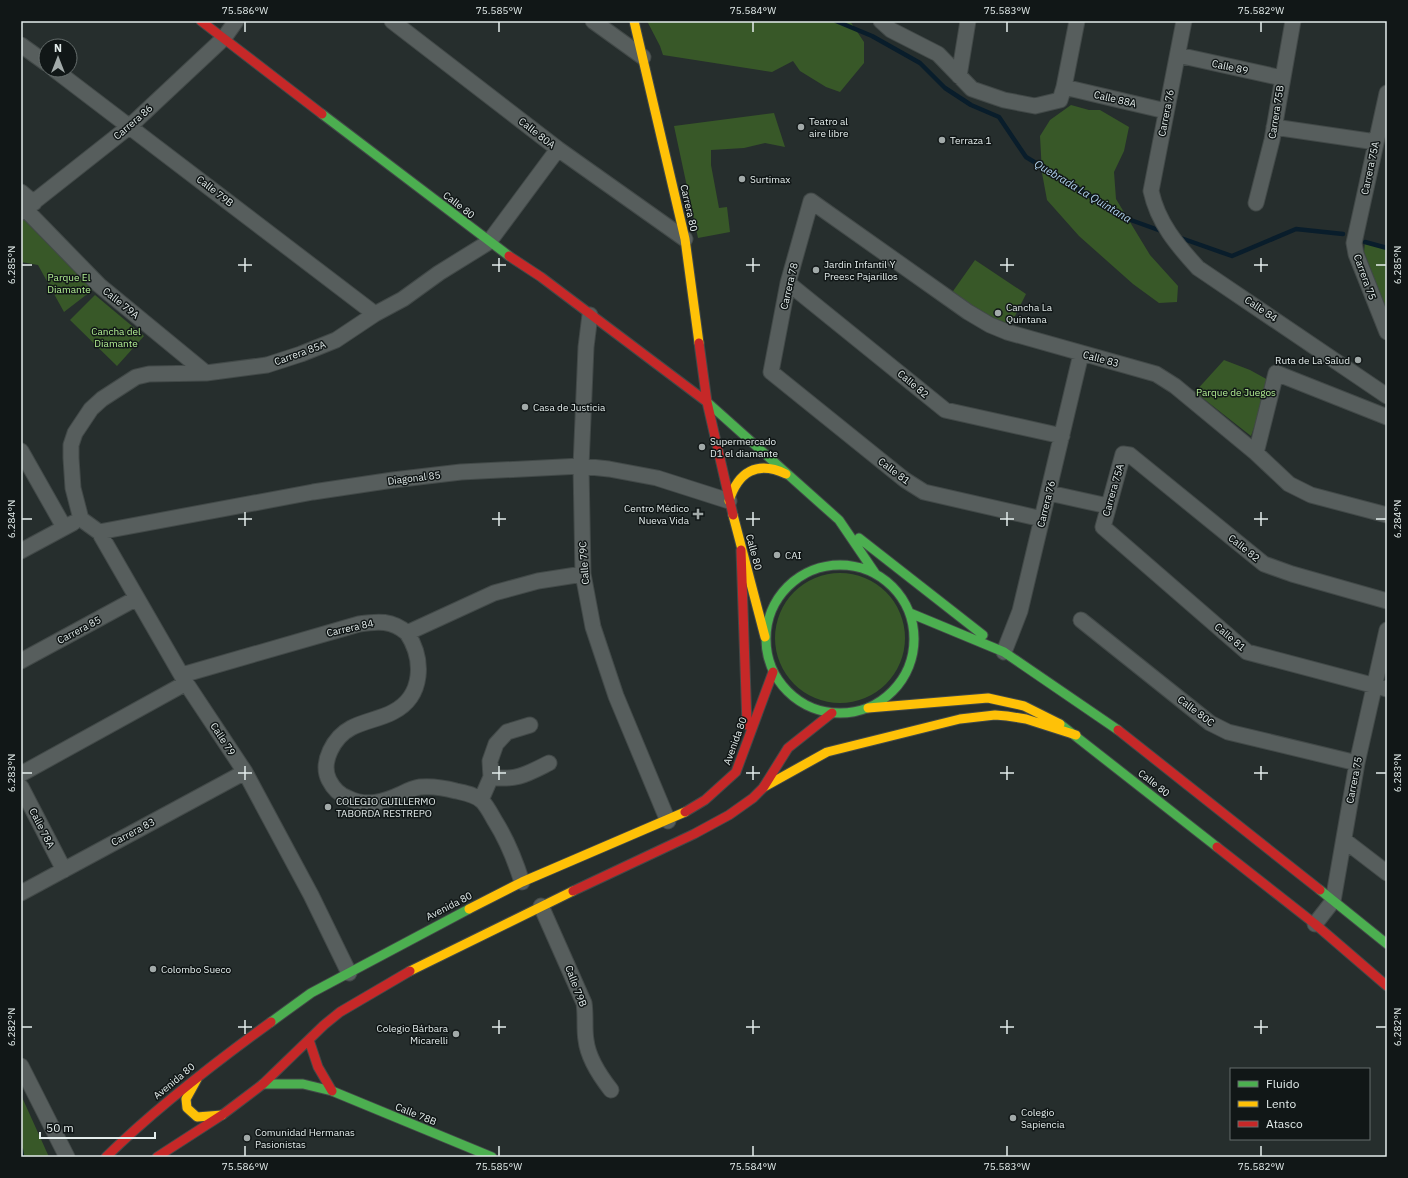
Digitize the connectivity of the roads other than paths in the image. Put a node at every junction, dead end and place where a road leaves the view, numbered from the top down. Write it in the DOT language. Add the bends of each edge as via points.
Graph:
graph roads {
  1 [pos="201,21"];
  2 [pos="236,21"];
  3 [pos="392,21"];
  4 [pos="593,21"];
  5 [pos="634,21"];
  6 [pos="881,21"];
  7 [pos="968,21"];
  8 [pos="1077,21"];
  9 [pos="1184,21"];
  10 [pos="1293,21"];
  11 [pos="224,38"];
  12 [pos="21,45"];
  13 [pos="1178,55"];
  14 [pos="38,57"];
  15 [pos="643,58"];
  16 [pos="958,76"];
  17 [pos="66,78"];
  18 [pos="1282,78"];
  19 [pos="1064,87"];
  20 [pos="1387,93"];
  21 [pos="1166,111"];
  22 [pos="130,126"];
  23 [pos="1274,126"];
  24 [pos="1376,142"];
  25 [pos="558,149"];
  26 [pos="21,192"];
  27 [pos="811,201"];
  28 [pos="1256,203"];
  29 [pos="1154,205"];
  30 [pos="27,208"];
  31 [pos="686,239"];
  32 [pos="489,242"];
  33 [pos="1354,243"];
  34 [pos="788,283"];
  35 [pos="375,314"];
  36 [pos="590,315"];
  37 [pos="1387,332"];
  38 [pos="1081,354"];
  39 [pos="771,372"];
  40 [pos="206,373"];
  41 [pos="1387,396"];
  42 [pos="707,402"];
  43 [pos="1387,417"];
  44 [pos="1062,436"];
  45 [pos="21,451"];
  46 [pos="1256,453"];
  47 [pos="1123,454"];
  48 [pos="581,466"];
  49 [pos="789,476"];
  50 [pos="1049,493"];
  51 [pos="729,501"];
  52 [pos="1108,506"];
  53 [pos="1387,515"];
  54 [pos="1042,519"];
  55 [pos="81,520"];
  56 [pos="839,520"];
  57 [pos="64,527"];
  58 [pos="1103,527"];
  59 [pos="99,532"];
  60 [pos="741,550"];
  61 [pos="21,551"];
  62 [pos="875,573"];
  63 [pos="583,574"];
  64 [pos="137,598"];
  65 [pos="1387,601"];
  66 [pos="910,613"];
  67 [pos="1081,620"];
  68 [pos="1387,630"];
  69 [pos="407,633"];
  70 [pos="765,638"];
  71 [pos="1004,652"];
  72 [pos="21,661"];
  73 [pos="773,672"];
  74 [pos="184,679"];
  75 [pos="1381,687"];
  76 [pos="868,708"];
  77 [pos="832,713"];
  78 [pos="530,725"];
  79 [pos="1076,735"];
  80 [pos="747,740"];
  81 [pos="549,763"];
  82 [pos="1357,763"];
  83 [pos="245,772"];
  84 [pos="21,774"];
  85 [pos="491,777"];
  86 [pos="21,787"];
  87 [pos="763,788"];
  88 [pos="481,800"];
  89 [pos="668,821"];
  90 [pos="1344,840"];
  91 [pos="64,870"];
  92 [pos="1387,873"];
  93 [pos="522,882"];
  94 [pos="21,893"];
  95 [pos="1333,901"];
  96 [pos="541,906"];
  97 [pos="1315,924"];
  98 [pos="1387,944"];
  99 [pos="349,973"];
  100 [pos="1387,986"];
  101 [pos="309,1040"];
  102 [pos="21,1066"];
  103 [pos="202,1072"];
  104 [pos="263,1084"];
  105 [pos="610,1090"];
  106 [pos="332,1091"];
  107 [pos="222,1115"];
  108 [pos="176,1153"];
  109 [pos="68,1157"];
  110 [pos="106,1157"];
  111 [pos="157,1157"];
  112 [pos="492,1157"];
  1 -- 11 [label="main road, Calle 80"];
  2 -- 11 [label="street, Carrera 86"];
  3 -- 25 [label="street, Calle 80A"];
  4 -- 15 [label="street"];
  5 -- 15 [label="main road, Carrera 80"];
  6 -- 16 [label="street" via="891,30 938,54"];
  7 -- 16 [label="street"];
  8 -- 19 [label="street"];
  9 -- 13 [label="street, Carrera 76"];
  10 -- 18 [label="street, Carrera 75B"];
  11 -- 22 [label="street, Carrera 86"];
  11 -- 32 [label="main road, Calle 80"];
  12 -- 14 [label="street"];
  13 -- 18 [label="street, Calle 89"];
  13 -- 21 [label="street, Carrera 76"];
  15 -- 31 [label="main road, Carrera 80"];
  16 -- 19 [label="street" via="972,89 1004,100 1035,106 1060,100"];
  17 -- 22 [label="street, Calle 79B"];
  18 -- 23 [label="street, Carrera 75B"];
  19 -- 21 [label="street, Calle 88A"];
  20 -- 24 [label="street, Carrera 75A"];
  21 -- 29 [label="street, Carrera 76" via="1151,191"];
  22 -- 30 [label="street, Carrera 86"];
  22 -- 35 [label="street, Calle 79B"];
  23 -- 24 [label="street"];
  23 -- 28 [label="street, Carrera 75B"];
  24 -- 33 [label="street, Carrera 75A"];
  25 -- 31 [label="street, Calle 80A"];
  25 -- 32 [label="street, Carrera 85A"];
  26 -- 30 [label="street, Calle 79A"];
  27 -- 34 [label="street, Carrera 78"];
  27 -- 38 [label="street, Calle 83" via="990,325"];
  29 -- 41 [label="street, Calle 84" via="1164,226 1198,268"];
  30 -- 40 [label="street, Calle 79A" via="99,285"];
  31 -- 42 [label="main road, Carrera 80"];
  32 -- 35 [label="street, Carrera 85A"];
  32 -- 36 [label="main road, Calle 80" via="541,277"];
  33 -- 37 [label="street, Carrera 75"];
  34 -- 39 [label="street, Carrera 78"];
  34 -- 44 [label="street, Calle 82" via="945,410"];
  35 -- 40 [label="street, Carrera 85A" via="336,340 301,354 267,365"];
  36 -- 42 [label="main road, Calle 80"];
  36 -- 48 [label="street, Calle 79C" via="586,347"];
  38 -- 44 [label="street, Carrera 76"];
  38 -- 46 [label="street, Calle 83" via="1156,374 1175,386"];
  39 -- 54 [label="street, Calle 81" via="899,476 924,492"];
  40 -- 55 [label="street, Carrera 85A" via="136,376 106,395 91,409 75,433 71,445 73,488"];
  42 -- 49 [label="main road, Calle 80"];
  42 -- 51 [label="main road, Calle 80"];
  43 -- 46 [label="street" via="1276,373"];
  44 -- 50 [label="street, Carrera 76"];
  45 -- 57 [label="street"];
  46 -- 53 [label="street, Calle 83" via="1289,484 1311,495"];
  47 -- 52 [label="street, Carrera 75A"];
  47 -- 65 [label="street, Calle 82" via="1130,456 1264,564"];
  48 -- 51 [label="street, Diagonal 85" via="657,478"];
  48 -- 59 [label="street, Diagonal 85" via="461,472 393,480 313,492"];
  48 -- 63 [label="street, Calle 79C"];
  49 -- 51 [label="main road" via="775,469 754,469 736,482"];
  49 -- 56 [label="main road, Calle 80"];
  50 -- 52 [label="street"];
  50 -- 54 [label="street, Carrera 76"];
  51 -- 60 [label="main road, Calle 80"];
  52 -- 58 [label="street, Carrera 75A"];
  54 -- 71 [label="street, Carrera 76" via="1020,611"];
  55 -- 57 [label="street"];
  55 -- 59 [label="street"];
  56 -- 62 [label="main road, Calle 80"];
  56 -- 71 [label="main road"];
  57 -- 61 [label="street"];
  58 -- 75 [label="street, Calle 81" via="1247,652"];
  59 -- 64 [label="street, Calle 79"];
  60 -- 70 [label="main road, Calle 80"];
  60 -- 80 [label="main road"];
  62 -- 66 [label="main road" via="902,597"];
  62 -- 70 [label="main road" via="846,565 830,565 802,575 779,595 767,622"];
  63 -- 69 [label="street" via="538,581 494,593"];
  63 -- 89 [label="street, Calle 79C" via="593,627 616,696"];
  64 -- 72 [label="street, Carrera 85"];
  64 -- 74 [label="street, Calle 79"];
  66 -- 71 [label="main road, Calle 80"];
  66 -- 76 [label="main road" via="915,641 908,669 892,692"];
  67 -- 82 [label="street, Calle 80C" via="1216,726 1228,732"];
  68 -- 75 [label="street, Carrera 75"];
  69 -- 74 [label="street, Carrera 84" via="386,622 359,624"];
  69 -- 88 [label="street" via="415,648 418,662 418,676 413,694 395,711 354,727 342,735 330,751 327,772 331,783 340,794 361,803 381,802 414,788 425,787 465,792"];
  70 -- 73 [label="main road, Calle 80"];
  71 -- 95 [label="main road, Calle 80" via="1114,727"];
  73 -- 77 [label="main road, Calle 80" via="787,692 797,700 820,711"];
  73 -- 80 [label="main road, Avenida 80"];
  74 -- 83 [label="street, Calle 79"];
  74 -- 84 [label="street, Carrera 84"];
  75 -- 82 [label="street, Carrera 75"];
  76 -- 77 [label="main road, Calle 80" via="851,713"];
  76 -- 79 [label="main road, Calle 80" via="988,698 1008,700 1046,714"];
  77 -- 87 [label="main road" via="788,748"];
  78 -- 85 [label="street" via="507,732 496,744 490,761"];
  79 -- 87 [label="main road" via="1007,716 960,719 827,752"];
  79 -- 97 [label="main road, Calle 80"];
  80 -- 89 [label="main road, Avenida 80" via="736,772 704,800"];
  81 -- 85 [label="street" via="524,776 512,779"];
  82 -- 90 [label="street, Carrera 75"];
  83 -- 91 [label="street, Carrera 83"];
  83 -- 99 [label="street, Calle 79" via="311,895"];
  85 -- 88 [label="street"];
  86 -- 91 [label="street, Calle 78A"];
  87 -- 96 [label="main road" via="741,807 712,825"];
  88 -- 93 [label="street" via="504,835"];
  89 -- 93 [label="main road, Avenida 80"];
  90 -- 92 [label="street"];
  90 -- 95 [label="street, Carrera 75"];
  91 -- 94 [label="street, Carrera 83"];
  93 -- 99 [label="main road, Avenida 80"];
  95 -- 97 [label="street, Carrera 75"];
  95 -- 98 [label="main road, Calle 80"];
  96 -- 101 [label="main road" via="419,966 360,1000 340,1012"];
  96 -- 105 [label="street, Calle 79B" via="584,1002 587,1020 586,1040 590,1054"];
  97 -- 100 [label="main road, Calle 80"];
  99 -- 103 [label="main road, Avenida 80" via="311,993"];
  101 -- 104 [label="main road"];
  101 -- 106 [label="main road" via="318,1070"];
  102 -- 109 [label="street"];
  103 -- 107 [label="main road" via="187,1096 187,1109 197,1116"];
  103 -- 110 [label="main road, Avenida 80" via="144,1120"];
  104 -- 106 [label="main road, Calle 78B" via="303,1084"];
  104 -- 107 [label="main road"];
  106 -- 112 [label="main road, Calle 78B"];
  107 -- 108 [label="main road"];
  108 -- 111 [label="main road"];
}
